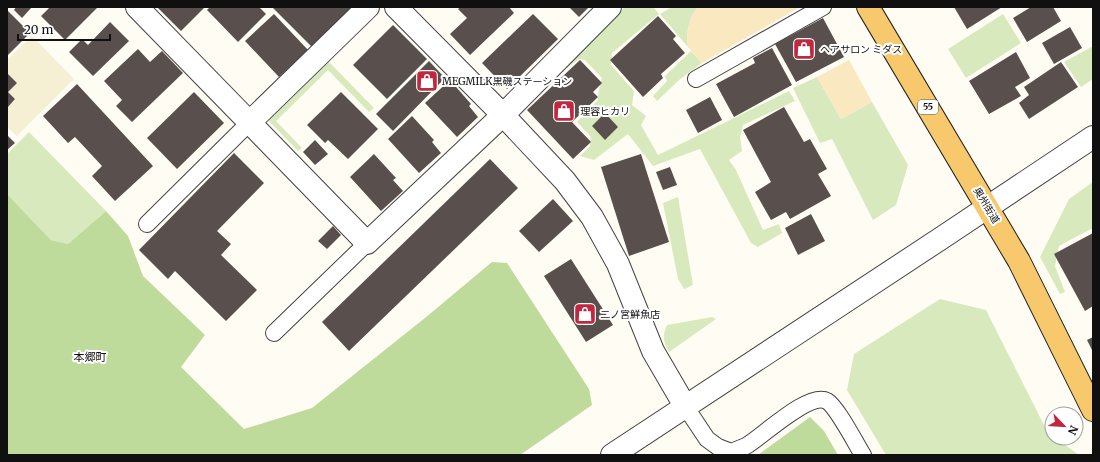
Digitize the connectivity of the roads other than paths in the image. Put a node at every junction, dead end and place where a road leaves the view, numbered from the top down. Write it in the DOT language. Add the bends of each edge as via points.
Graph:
graph roads {
  1 [pos="137,7"];
  2 [pos="368,7"];
  3 [pos="396,7"];
  4 [pos="610,7"];
  5 [pos="823,7"];
  6 [pos="868,7"];
  7 [pos="696,79"];
  8 [pos="504,115"];
  9 [pos="250,122"];
  10 [pos="1093,137"];
  11 [pos="988,207"];
  12 [pos="147,224"];
  13 [pos="367,243"];
  14 [pos="274,333"];
  15 [pos="685,406"];
  16 [pos="1093,410"];
  17 [pos="612,455"];
  18 [pos="863,455"];
  1 -- 9 [label="street"];
  2 -- 9 [label="street"];
  3 -- 8 [label="street"];
  4 -- 8 [label="street"];
  5 -- 7 [label="lane"];
  6 -- 11 [label="main road, 奥州街道 / 55"];
  8 -- 13 [label="street"];
  8 -- 15 [label="street" via="565,181 592,217 618,264 653,351"];
  9 -- 12 [label="lane"];
  9 -- 13 [label="street"];
  10 -- 11 [label="street"];
  11 -- 15 [label="street"];
  11 -- 16 [label="main road, 奥州街道 / 55" via="1019,260"];
  13 -- 14 [label="lane"];
  15 -- 17 [label="street"];
  15 -- 18 [label="lane" via="707,439 718,448 731,452 746,446 804,405 816,400 827,401 836,410"];
}
